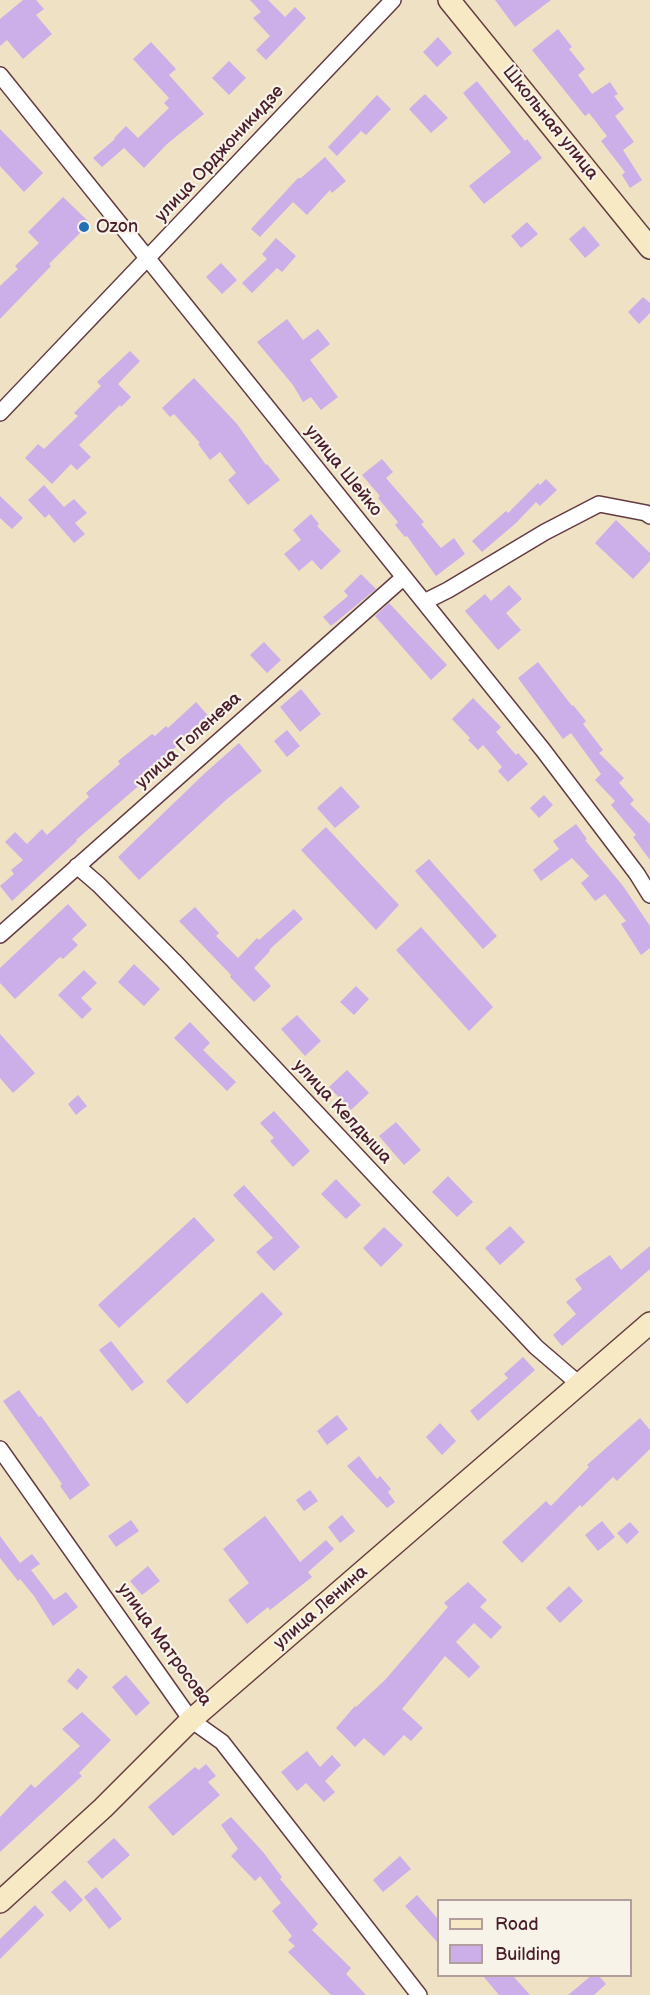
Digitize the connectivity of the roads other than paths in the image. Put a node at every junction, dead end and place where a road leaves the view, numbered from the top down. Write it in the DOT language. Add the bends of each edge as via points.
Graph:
graph roads {
  1 [pos="393,0"];
  2 [pos="449,0"];
  3 [pos="0,75"];
  4 [pos="650,248"];
  5 [pos="148,258"];
  6 [pos="0,413"];
  7 [pos="650,516"];
  8 [pos="404,577"];
  9 [pos="424,602"];
  10 [pos="77,866"];
  11 [pos="650,896"];
  12 [pos="0,936"];
  13 [pos="650,1323"];
  14 [pos="579,1384"];
  15 [pos="0,1449"];
  16 [pos="191,1720"];
  17 [pos="0,1902"];
  18 [pos="419,1995"];
  1 -- 5 [label="street, улица Орджоникидзе"];
  2 -- 4 [label="street, Школьная улица"];
  3 -- 5 [label="street, улица Шейко"];
  5 -- 6 [label="street, улица Орджоникидзе"];
  5 -- 8 [label="street, улица Шейко"];
  7 -- 9 [label="street" via="599,504"];
  8 -- 9 [label="street, улица Шейко"];
  8 -- 10 [label="street, улица Голенева"];
  9 -- 11 [label="street, улица Шейко" via="543,750"];
  10 -- 12 [label="street, улица Голенева"];
  10 -- 14 [label="street, улица Келдыша" via="174,961 520,1330"];
  13 -- 14 [label="street, улица Ленина"];
  14 -- 16 [label="street, улица Ленина"];
  15 -- 16 [label="street, улица Матросова"];
  16 -- 17 [label="street, улица Ленина" via="103,1808"];
  16 -- 18 [label="street, улица Матросова" via="222,1742"];
}
